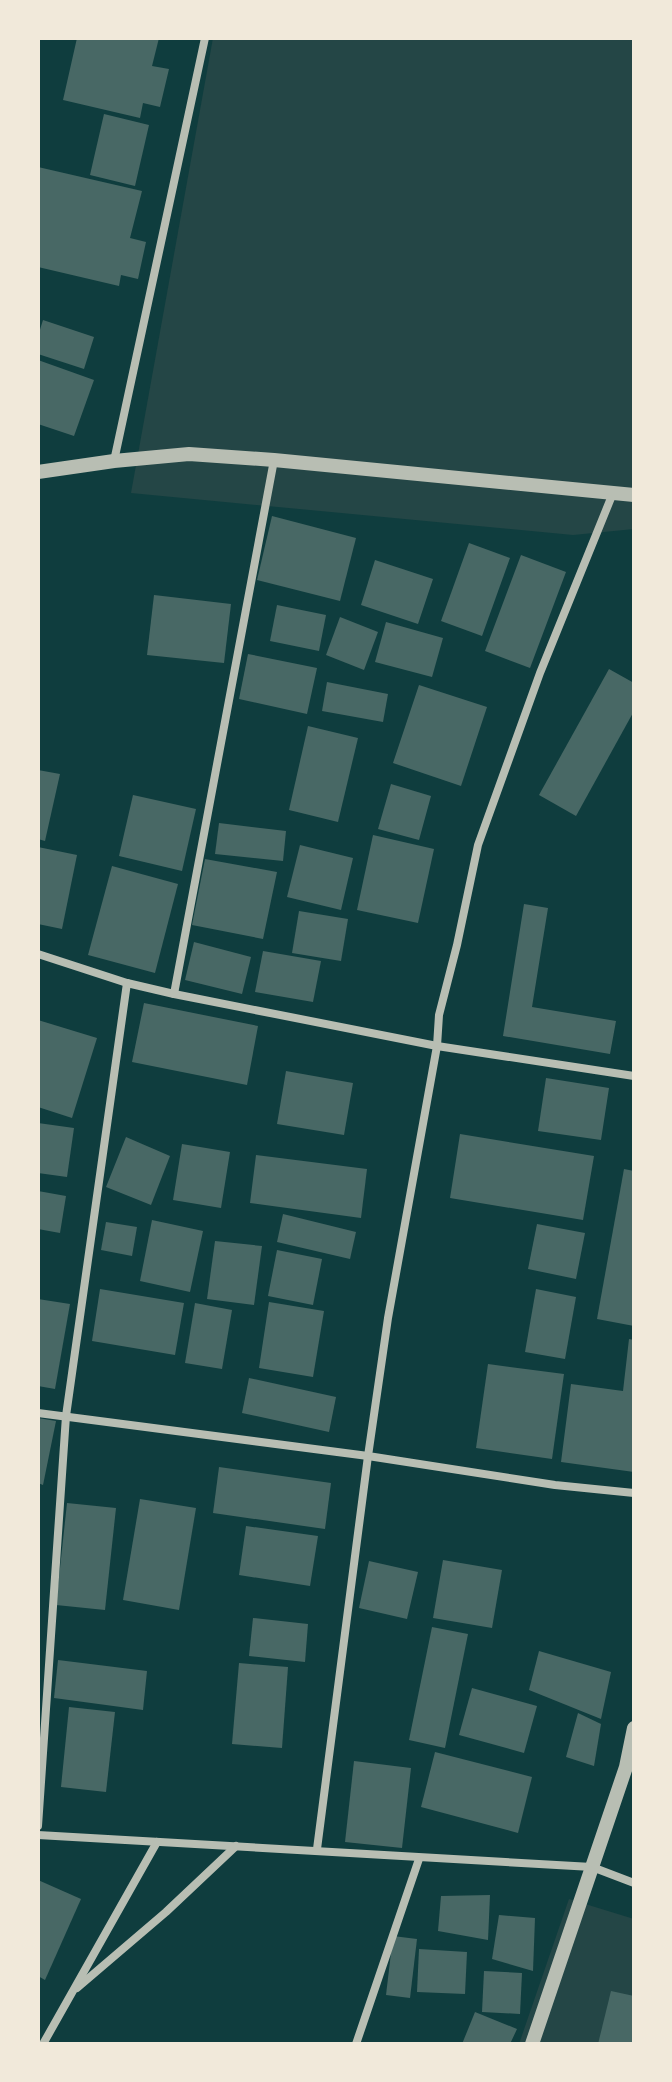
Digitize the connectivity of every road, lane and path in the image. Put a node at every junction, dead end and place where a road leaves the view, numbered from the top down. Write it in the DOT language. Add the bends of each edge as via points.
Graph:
graph roads {
  1 [pos="205,38"];
  2 [pos="274,460"];
  3 [pos="114,461"];
  4 [pos="38,472"];
  5 [pos="613,493"];
  6 [pos="634,495"];
  7 [pos="38,954"];
  8 [pos="127,983"];
  9 [pos="174,994"];
  10 [pos="437,1046"];
  11 [pos="634,1076"];
  12 [pos="38,1413"];
  13 [pos="66,1416"];
  14 [pos="368,1456"];
  15 [pos="634,1493"];
  16 [pos="634,1728"];
  17 [pos="38,1826"];
  18 [pos="38,1835"];
  19 [pos="157,1842"];
  20 [pos="236,1846"];
  21 [pos="317,1849"];
  22 [pos="419,1859"];
  23 [pos="592,1867"];
  24 [pos="634,1883"];
  25 [pos="71,1993"];
  26 [pos="43,2044"];
  27 [pos="356,2044"];
  28 [pos="532,2044"];
  1 -- 3 [label="street"];
  2 -- 3 [label="street" via="189,454"];
  2 -- 5 [label="street"];
  2 -- 9 [label="street"];
  3 -- 4 [label="street"];
  5 -- 6 [label="street"];
  5 -- 10 [label="street" via="478,845 439,1015"];
  7 -- 8 [label="street"];
  8 -- 9 [label="street"];
  8 -- 13 [label="street"];
  9 -- 10 [label="street"];
  10 -- 11 [label="street"];
  10 -- 14 [label="street"];
  12 -- 13 [label="street"];
  13 -- 14 [label="street"];
  13 -- 17 [label="street"];
  14 -- 15 [label="street"];
  14 -- 21 [label="street"];
  16 -- 23 [label="street"];
  18 -- 19 [label="street"];
  19 -- 20 [label="street"];
  19 -- 25 [label="street"];
  20 -- 21 [label="street"];
  20 -- 25 [label="street"];
  21 -- 22 [label="street"];
  22 -- 23 [label="street"];
  22 -- 27 [label="street"];
  23 -- 24 [label="street"];
  23 -- 28 [label="street"];
  25 -- 26 [label="street"];
}
